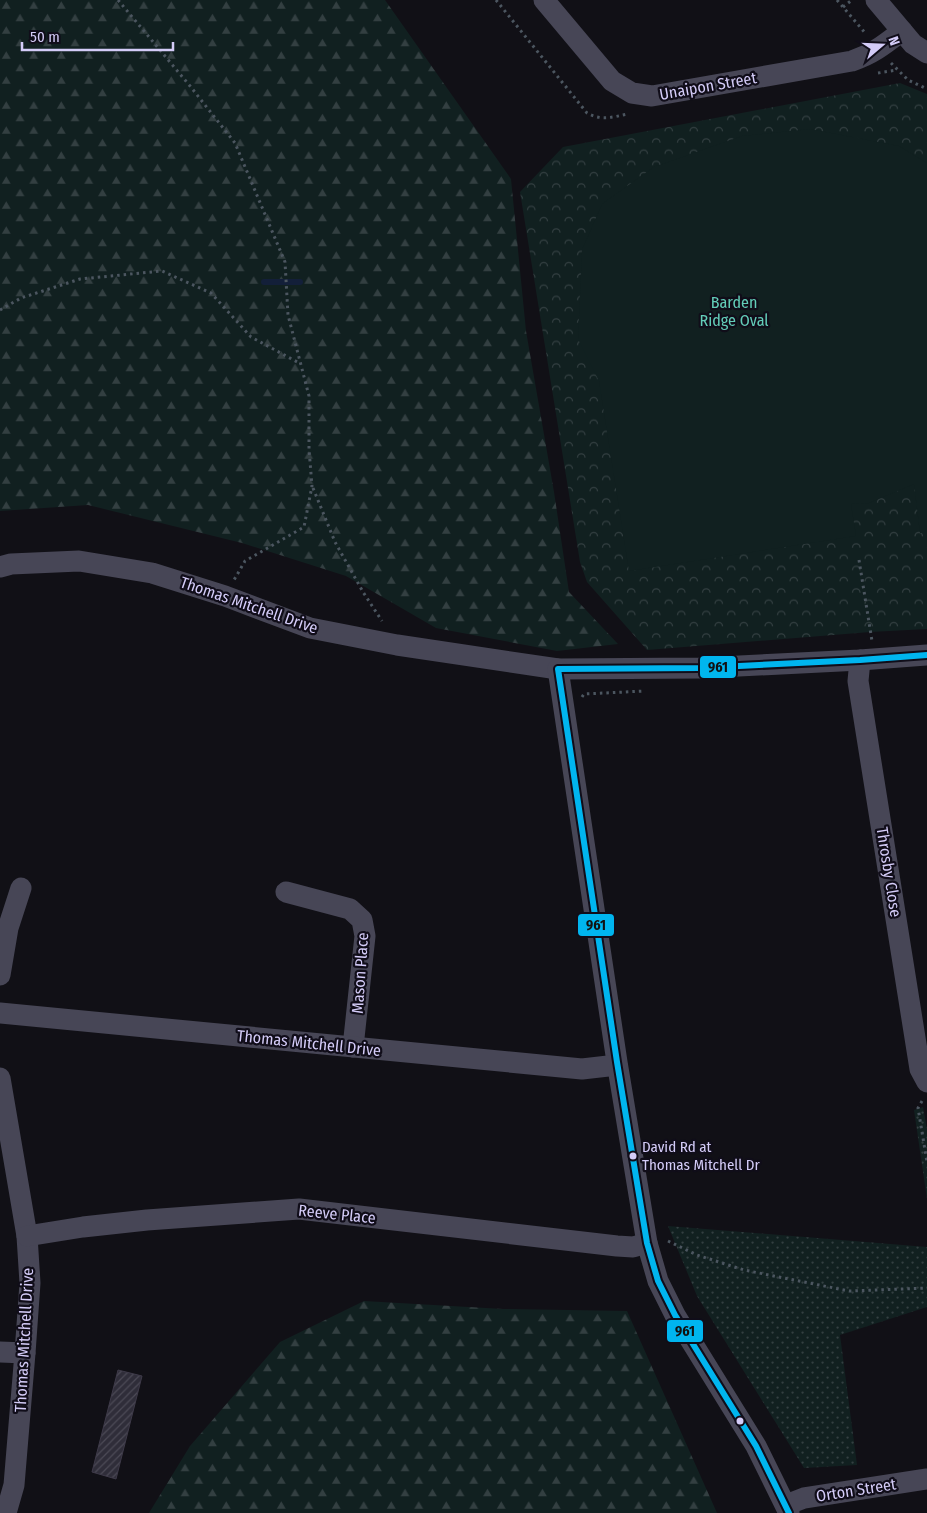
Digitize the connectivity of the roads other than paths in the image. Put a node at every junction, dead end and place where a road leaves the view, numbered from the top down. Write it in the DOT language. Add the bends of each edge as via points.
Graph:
graph roads {
  1 [pos="544,0"];
  2 [pos="876,0"];
  3 [pos="902,31"];
  4 [pos="927,53"];
  5 [pos="0,567"];
  6 [pos="927,655"];
  7 [pos="860,660"];
  8 [pos="558,669"];
  9 [pos="20,888"];
  10 [pos="286,892"];
  11 [pos="0,975"];
  12 [pos="0,1013"];
  13 [pos="353,1047"];
  14 [pos="617,1064"];
  15 [pos="0,1078"];
  16 [pos="926,1089"];
  17 [pos="27,1236"];
  18 [pos="647,1243"];
  19 [pos="0,1352"];
  20 [pos="25,1353"];
  21 [pos="927,1479"];
  22 [pos="788,1509"];
  23 [pos="6,1513"];
  1 -- 3 [label="street, Unaipon Street" via="612,81 632,93 652,96 852,61 879,49"];
  2 -- 3 [label="street"];
  3 -- 4 [label="street"];
  5 -- 8 [label="street, Thomas Mitchell Drive" via="79,561 152,573 310,628"];
  6 -- 7 [label="street, Thomas Mitchell Drive"];
  7 -- 8 [label="street, Thomas Mitchell Drive" via="699,668"];
  7 -- 16 [label="street, Throsby Close" via="858,681 920,1069"];
  8 -- 14 [label="street"];
  9 -- 11 [label="street" via="8,928"];
  10 -- 13 [label="street, Mason Place" via="350,909 362,920 365,936"];
  12 -- 13 [label="street, Thomas Mitchell Drive"];
  13 -- 14 [label="street, Thomas Mitchell Drive" via="582,1069"];
  14 -- 18 [label="street"];
  15 -- 17 [label="street, Thomas Mitchell Drive"];
  17 -- 18 [label="street, Reeve Place" via="147,1220 300,1209 617,1246 633,1247"];
  17 -- 20 [label="street, Thomas Mitchell Drive" via="30,1283"];
  18 -- 22 [label="street" via="658,1280 675,1315 756,1446"];
  19 -- 20 [label="street"];
  20 -- 23 [label="street, Thomas Mitchell Drive" via="14,1485"];
  21 -- 22 [label="street, Orton Street" via="804,1498"];
}
